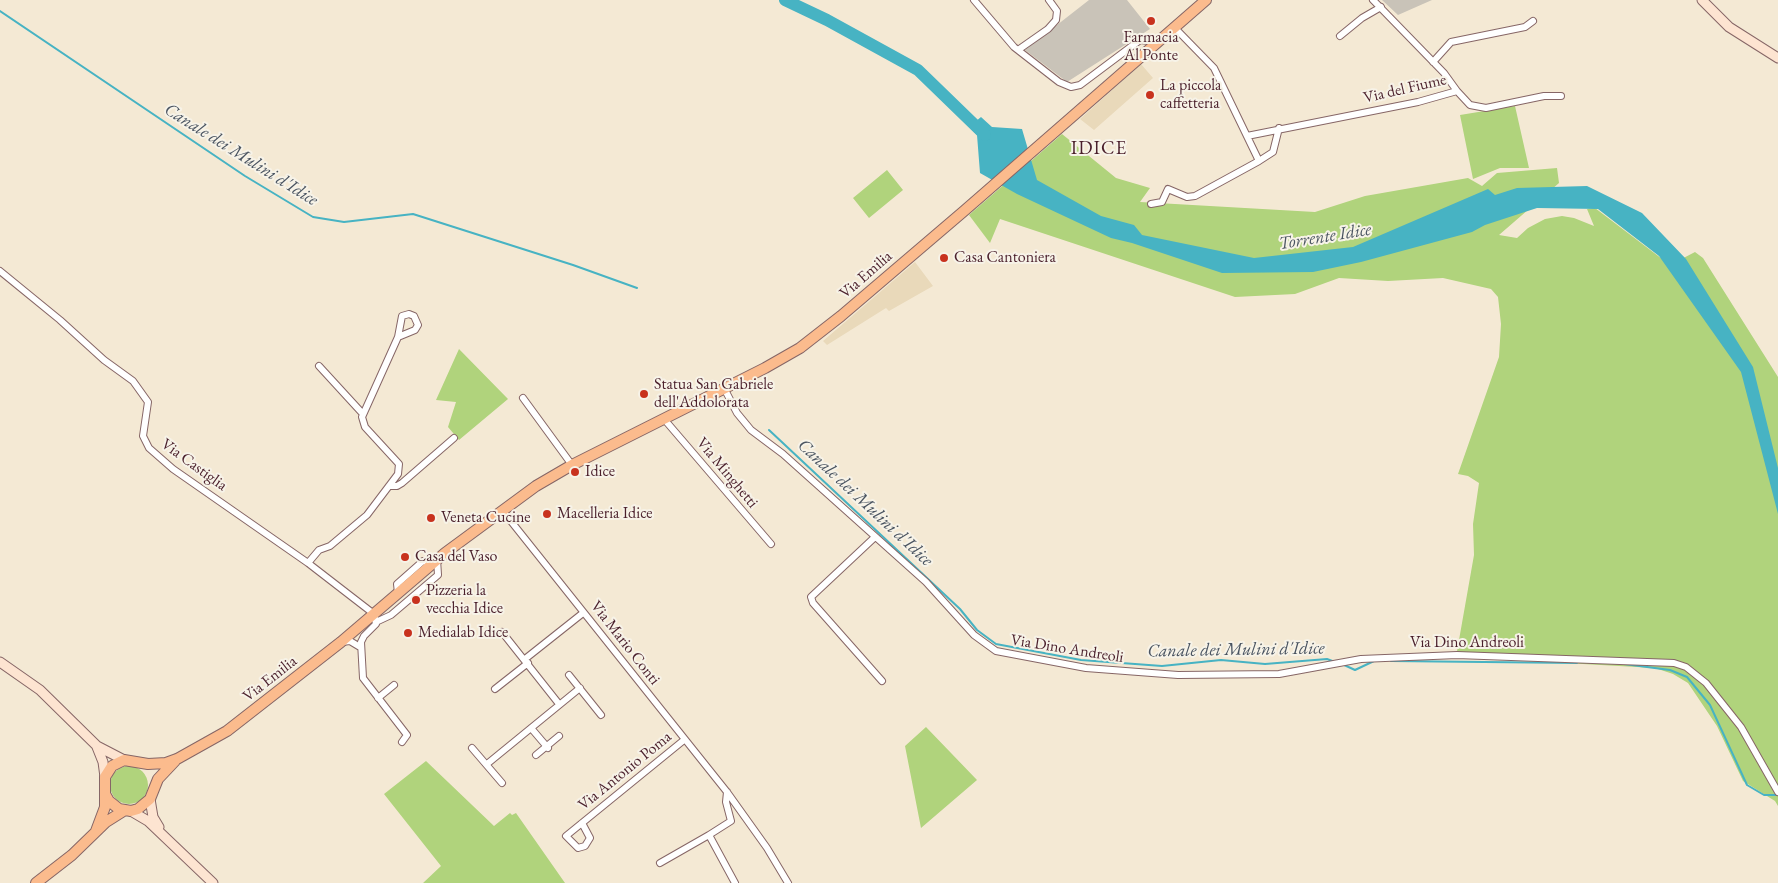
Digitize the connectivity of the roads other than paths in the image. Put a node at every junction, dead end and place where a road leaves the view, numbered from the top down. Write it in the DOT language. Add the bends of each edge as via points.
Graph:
graph roads {
  1 [pos="974,0"];
  2 [pos="1049,0"];
  3 [pos="1206,0"];
  4 [pos="1373,0"];
  5 [pos="1702,0"];
  6 [pos="1381,7"];
  7 [pos="1534,21"];
  8 [pos="1174,28"];
  9 [pos="1340,36"];
  10 [pos="1155,45"];
  11 [pos="1018,50"];
  12 [pos="1127,50"];
  13 [pos="1143,55"];
  14 [pos="1778,58"];
  15 [pos="1433,62"];
  16 [pos="1457,91"];
  17 [pos="1561,96"];
  18 [pos="1279,128"];
  19 [pos="1247,136"];
  20 [pos="1259,161"];
  21 [pos="1151,204"];
  22 [pos="0,271"];
  23 [pos="398,337"];
  24 [pos="319,366"];
  25 [pos="724,388"];
  26 [pos="523,398"];
  27 [pos="364,414"];
  28 [pos="664,419"];
  29 [pos="454,438"];
  30 [pos="572,465"];
  31 [pos="389,486"];
  32 [pos="502,510"];
  33 [pos="875,537"];
  34 [pos="770,544"];
  35 [pos="434,562"];
  36 [pos="308,563"];
  37 [pos="583,613"];
  38 [pos="375,618"];
  39 [pos="502,632"];
  40 [pos="341,642"];
  41 [pos="360,647"];
  42 [pos="526,661"];
  43 [pos="0,662"];
  44 [pos="570,675"];
  45 [pos="882,681"];
  46 [pos="394,685"];
  47 [pos="580,688"];
  48 [pos="495,689"];
  49 [pos="378,698"];
  50 [pos="559,704"];
  51 [pos="601,715"];
  52 [pos="531,728"];
  53 [pos="559,736"];
  54 [pos="684,740"];
  55 [pos="402,742"];
  56 [pos="97,746"];
  57 [pos="547,747"];
  58 [pos="472,748"];
  59 [pos="536,755"];
  60 [pos="178,759"];
  61 [pos="124,760"];
  62 [pos="141,762"];
  63 [pos="487,764"];
  64 [pos="104,777"];
  65 [pos="502,782"];
  66 [pos="155,786"];
  67 [pos="104,790"];
  68 [pos="727,792"];
  69 [pos="1778,792"];
  70 [pos="150,799"];
  71 [pos="128,811"];
  72 [pos="582,823"];
  73 [pos="96,831"];
  74 [pos="708,835"];
  75 [pos="166,838"];
  76 [pos="660,863"];
  77 [pos="36,883"];
  78 [pos="213,883"];
  79 [pos="735,883"];
  80 [pos="788,883"];
  1 -- 11 [label="street"];
  2 -- 11 [label="street" via="1057,10 1056,20"];
  3 -- 8 [label="main road, Via Emilia"];
  4 -- 6 [label="street"];
  5 -- 14 [label="street" via="1729,27"];
  6 -- 9 [label="street"];
  6 -- 15 [label="street"];
  7 -- 15 [label="street" via="1525,27 1451,42"];
  8 -- 10 [label="main road, Via Emilia"];
  8 -- 19 [label="street" via="1214,68"];
  10 -- 12 [label="street" via="1140,40"];
  10 -- 13 [label="main road, Via Emilia"];
  11 -- 12 [label="street" via="1059,82 1074,87"];
  12 -- 13 [label="street" via="1136,49"];
  13 -- 25 [label="main road, Via Emilia" via="821,333 784,358"];
  15 -- 16 [label="street"];
  16 -- 17 [label="street, Via del Fiume" via="1470,105 1486,108 1544,96"];
  16 -- 18 [label="street, Via del Fiume"];
  18 -- 19 [label="street, Via del Fiume"];
  18 -- 20 [label="street" via="1273,152"];
  19 -- 20 [label="street"];
  20 -- 21 [label="street" via="1195,196 1187,197 1168,189 1162,202"];
  22 -- 36 [label="street, Via Castiglia" via="133,381 148,402 143,436 148,448"];
  23 -- 27 [label="street"];
  24 -- 27 [label="street"];
  25 -- 28 [label="main road, Via Emilia"];
  25 -- 33 [label="street, Via Dino Andreoli" via="737,414 751,430 783,454"];
  26 -- 30 [label="street"];
  27 -- 31 [label="street" via="362,423 399,464 398,474"];
  28 -- 30 [label="main road, Via Emilia"];
  28 -- 34 [label="street, Via Minghetti"];
  29 -- 31 [label="street" via="402,483"];
  30 -- 32 [label="main road, Via Emilia"];
  31 -- 36 [label="street" via="367,515 330,546 319,550"];
  32 -- 35 [label="main road, Via Emilia"];
  32 -- 37 [label="street, Via Mario Conti"];
  33 -- 45 [label="street" via="811,597"];
  33 -- 69 [label="street, Via Dino Andreoli" via="941,596 974,635 996,651 1086,668 1149,673 1279,674 1360,659 1457,655 1674,663 1686,667 1706,683 1741,727"];
  35 -- 38 [label="main road, Via Emilia" via="398,592"];
  35 -- 38 [label="street, Via Emilia" via="438,575 391,615"];
  36 -- 38 [label="street, Via Castiglia"];
  37 -- 42 [label="street"];
  37 -- 54 [label="street, Via Mario Conti"];
  38 -- 40 [label="main road, Via Emilia"];
  38 -- 41 [label="street, Via Emilia"];
  39 -- 42 [label="street"];
  40 -- 41 [label="street" via="350,641"];
  40 -- 60 [label="main road, Via Emilia" via="227,731"];
  41 -- 49 [label="street" via="363,678"];
  42 -- 48 [label="street"];
  42 -- 50 [label="street"];
  43 -- 56 [label="street" via="40,690"];
  44 -- 47 [label="street"];
  46 -- 49 [label="street"];
  47 -- 50 [label="street"];
  47 -- 51 [label="street"];
  49 -- 55 [label="street" via="407,735"];
  50 -- 52 [label="street"];
  52 -- 57 [label="street"];
  52 -- 63 [label="street"];
  53 -- 57 [label="street"];
  54 -- 68 [label="street, Via Mario Conti"];
  54 -- 72 [label="street, Via Antonio Poma"];
  56 -- 61 [label="street"];
  56 -- 64 [label="street"];
  57 -- 59 [label="street"];
  58 -- 63 [label="street"];
  60 -- 62 [label="main road, Via Emilia" via="158,764"];
  60 -- 66 [label="main road, Via Emilia"];
  61 -- 62 [label="main road, Via Emilia"];
  61 -- 64 [label="main road" via="112,766"];
  62 -- 66 [label="main road" via="151,772"];
  63 -- 65 [label="street"];
  64 -- 67 [label="main road"];
  66 -- 70 [label="main road, Via Emilia"];
  67 -- 71 [label="main road" via="109,801"];
  67 -- 73 [label="main road" via="104,815"];
  68 -- 74 [label="street" via="731,821"];
  68 -- 80 [label="street, Via Mario Conti"];
  70 -- 71 [label="main road" via="138,809"];
  70 -- 75 [label="street" via="153,817"];
  71 -- 73 [label="main road" via="112,817"];
  71 -- 75 [label="street" via="141,816"];
  73 -- 77 [label="main road"];
  74 -- 76 [label="street"];
  74 -- 79 [label="street"];
  75 -- 78 [label="street"];
}
